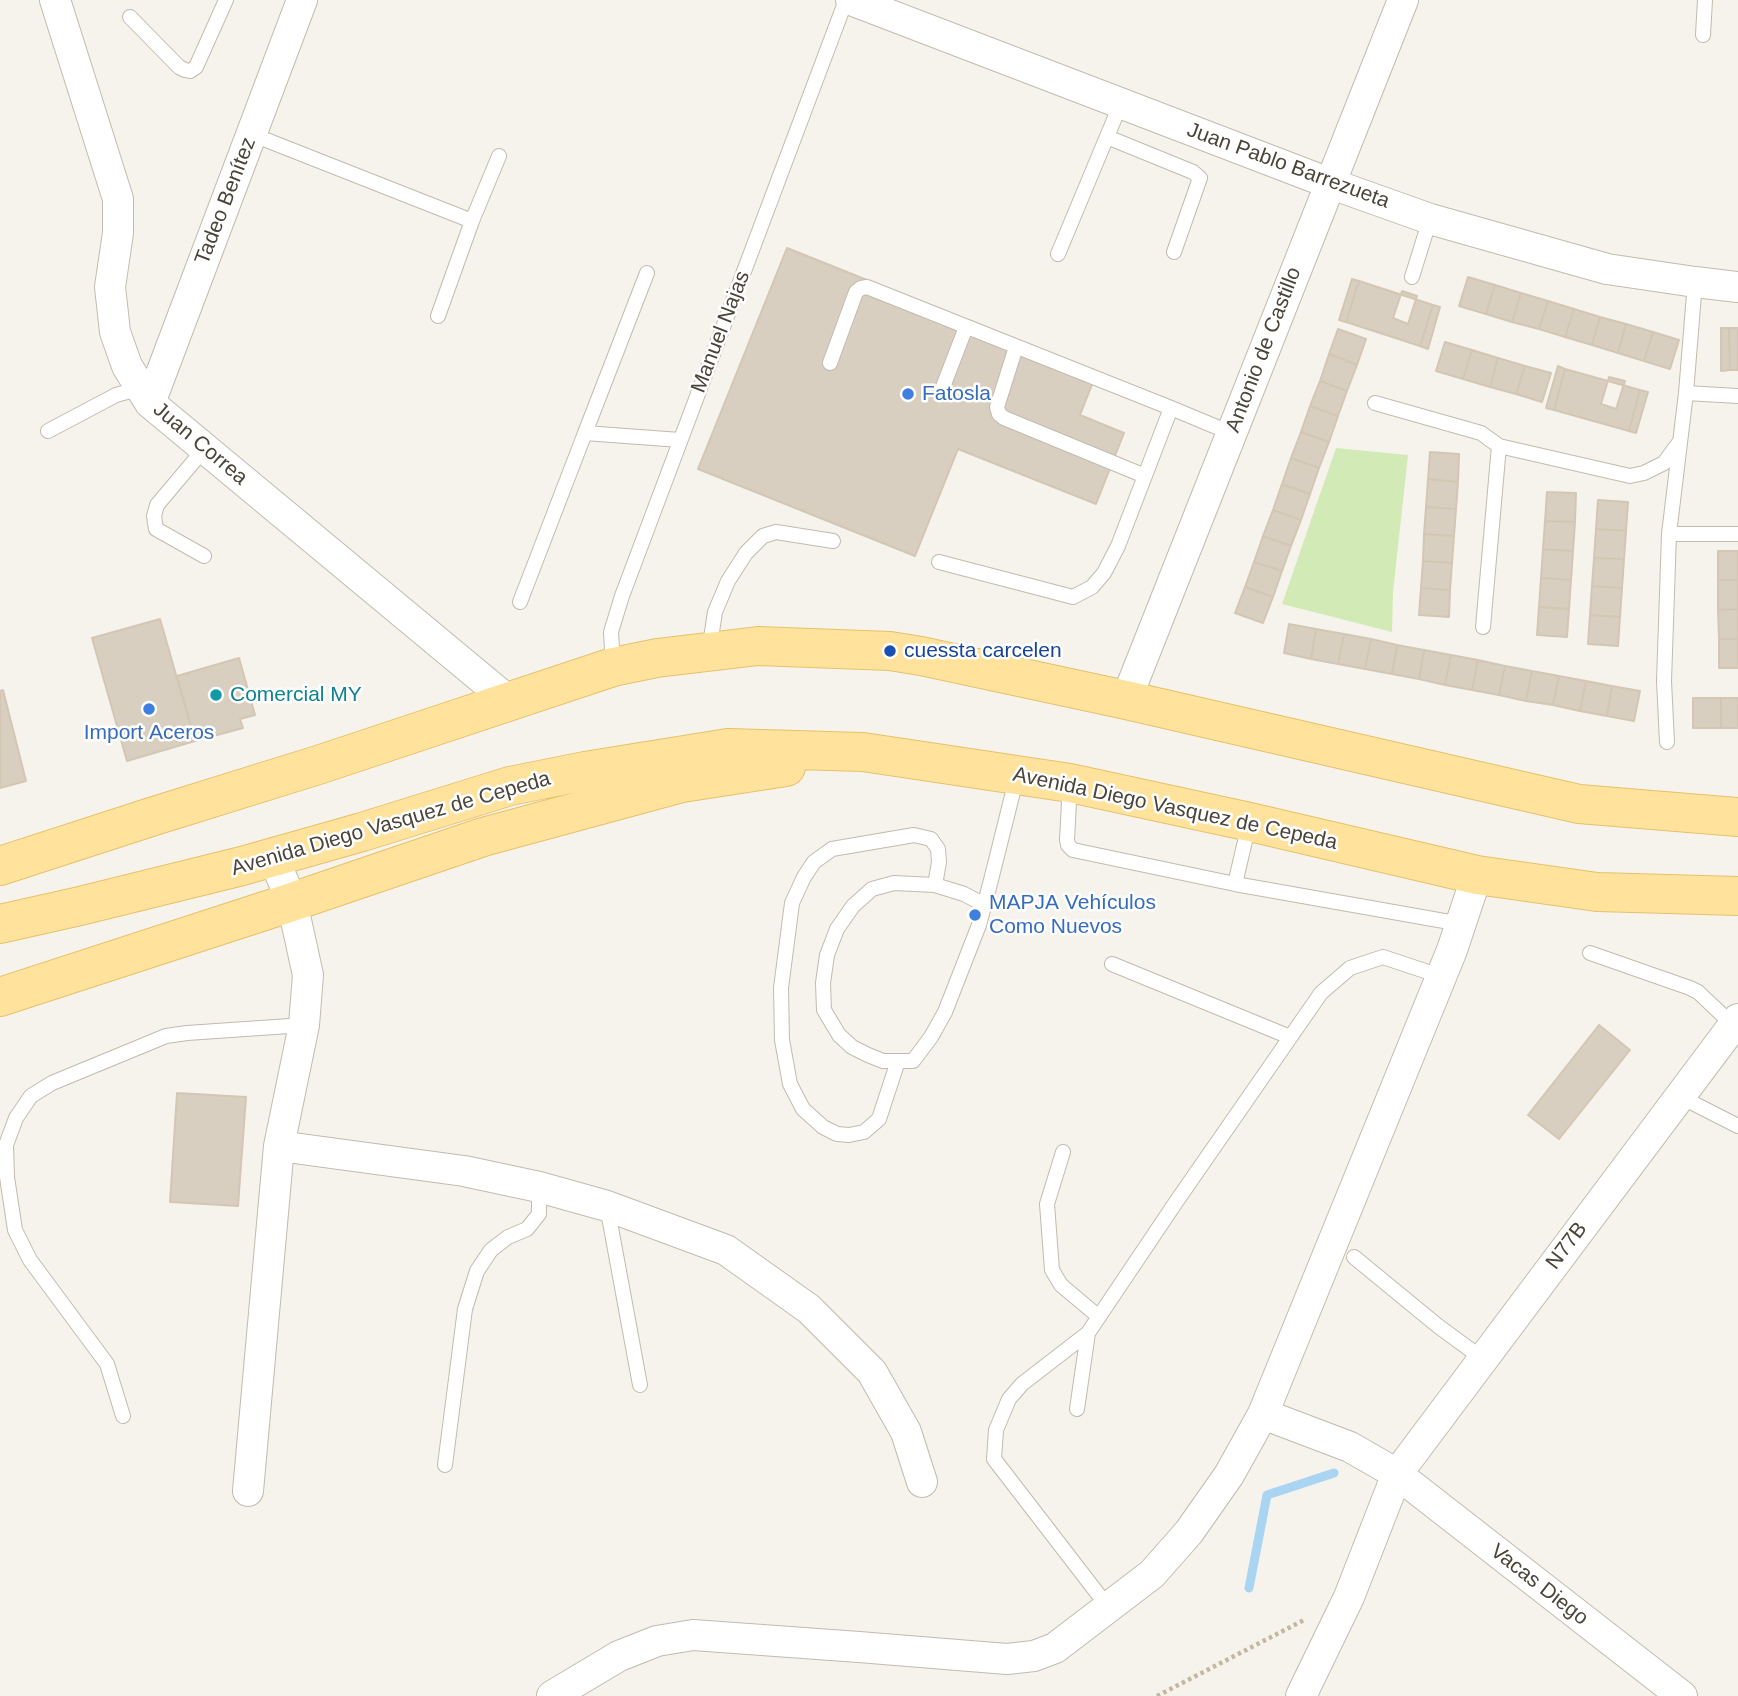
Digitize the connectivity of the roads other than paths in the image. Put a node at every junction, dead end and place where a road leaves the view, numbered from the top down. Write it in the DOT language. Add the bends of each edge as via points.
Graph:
graph roads {
  1 [pos="55,0"];
  2 [pos="226,0"];
  3 [pos="302,0"];
  4 [pos="848,0"];
  5 [pos="1403,0"];
  6 [pos="1706,0"];
  7 [pos="130,17"];
  8 [pos="1703,35"];
  9 [pos="1121,103"];
  10 [pos="251,134"];
  11 [pos="1107,137"];
  12 [pos="499,156"];
  13 [pos="1329,183"];
  14 [pos="1430,219"];
  15 [pos="472,221"];
  16 [pos="1174,252"];
  17 [pos="1058,254"];
  18 [pos="647,273"];
  19 [pos="1412,277"];
  20 [pos="1695,282"];
  21 [pos="1738,287"];
  22 [pos="438,316"];
  23 [pos="967,327"];
  24 [pos="1016,346"];
  25 [pos="830,363"];
  26 [pos="941,392"];
  27 [pos="1685,393"];
  28 [pos="145,395"];
  29 [pos="1738,396"];
  30 [pos="1375,403"];
  31 [pos="1171,408"];
  32 [pos="48,431"];
  33 [pos="585,433"];
  34 [pos="1231,433"];
  35 [pos="680,440"];
  36 [pos="1679,443"];
  37 [pos="1499,446"];
  38 [pos="205,448"];
  39 [pos="1145,476"];
  40 [pos="1669,534"];
  41 [pos="1738,534"];
  42 [pos="833,541"];
  43 [pos="204,556"];
  44 [pos="939,562"];
  45 [pos="520,602"];
  46 [pos="1483,627"];
  47 [pos="709,652"];
  48 [pos="613,667"];
  49 [pos="1126,700"];
  50 [pos="510,702"];
  51 [pos="1667,742"];
  52 [pos="863,752"];
  53 [pos="1017,776"];
  54 [pos="1070,783"];
  55 [pos="1738,817"];
  56 [pos="1250,822"];
  57 [pos="0,844"];
  58 [pos="44,852"];
  59 [pos="273,858"];
  60 [pos="0,866"];
  61 [pos="1477,874"];
  62 [pos="1235,884"];
  63 [pos="935,885"];
  64 [pos="1738,896"];
  65 [pos="292,902"];
  66 [pos="985,905"];
  67 [pos="0,924"];
  68 [pos="1461,924"];
  69 [pos="1590,953"];
  70 [pos="1112,964"];
  71 [pos="1440,976"];
  72 [pos="0,997"];
  73 [pos="1736,1022"];
  74 [pos="304,1025"];
  75 [pos="1290,1037"];
  76 [pos="898,1061"];
  77 [pos="1679,1097"];
  78 [pos="1738,1126"];
  79 [pos="279,1146"];
  80 [pos="1063,1152"];
  81 [pos="539,1187"];
  82 [pos="607,1206"];
  83 [pos="1354,1257"];
  84 [pos="1099,1317"];
  85 [pos="1088,1333"];
  86 [pos="1483,1359"];
  87 [pos="640,1385"];
  88 [pos="1077,1409"];
  89 [pos="1263,1414"];
  90 [pos="123,1416"];
  91 [pos="445,1465"];
  92 [pos="1397,1474"];
  93 [pos="922,1482"];
  94 [pos="248,1491"];
  95 [pos="1108,1607"];
  96 [pos="552,1696"];
  97 [pos="1301,1696"];
  98 [pos="1682,1696"];
  1 -- 28 [label="street, Juan Correa" via="118,199 110,288 115,332 127,366"];
  2 -- 7 [label="lane" via="196,67 190,71 179,66"];
  3 -- 10 [label="street, Tadeo Benítez"];
  4 -- 9 [label="street, Juan Pablo Barrezueta"];
  4 -- 35 [label="lane, Manuel Najas"];
  5 -- 13 [label="street, Antonio de Castillo"];
  6 -- 8 [label="lane"];
  9 -- 11 [label="lane"];
  9 -- 13 [label="street, Juan Pablo Barrezueta"];
  10 -- 15 [label="lane"];
  10 -- 28 [label="street, Tadeo Benítez"];
  11 -- 16 [label="lane" via="1200,178"];
  11 -- 17 [label="lane"];
  12 -- 15 [label="lane"];
  13 -- 14 [label="street, Juan Pablo Barrezueta"];
  13 -- 34 [label="street, Antonio de Castillo"];
  14 -- 19 [label="lane"];
  14 -- 20 [label="street, Juan Pablo Barrezueta" via="1607,269"];
  15 -- 22 [label="lane"];
  18 -- 33 [label="lane"];
  20 -- 21 [label="street, Juan Pablo Barrezueta"];
  20 -- 27 [label="lane"];
  23 -- 24 [label="lane"];
  23 -- 25 [label="lane" via="861,288"];
  23 -- 26 [label="lane"];
  24 -- 31 [label="lane"];
  24 -- 39 [label="lane" via="997,407 999,414"];
  27 -- 29 [label="lane"];
  27 -- 36 [label="lane"];
  28 -- 32 [label="lane" via="116,395"];
  28 -- 38 [label="street, Juan Correa"];
  30 -- 37 [label="lane" via="1481,433"];
  31 -- 34 [label="lane"];
  31 -- 39 [label="lane"];
  33 -- 35 [label="lane"];
  33 -- 45 [label="lane"];
  34 -- 49 [label="street, Antonio de Castillo"];
  35 -- 48 [label="lane, Manuel Najas" via="611,632"];
  36 -- 37 [label="lane" via="1664,463 1630,476"];
  36 -- 40 [label="lane"];
  37 -- 46 [label="lane"];
  38 -- 43 [label="lane" via="157,505 154,516 156,529"];
  38 -- 50 [label="street, Juan Correa"];
  39 -- 44 [label="lane" via="1104,573 1092,587 1073,597"];
  40 -- 41 [label="lane"];
  40 -- 51 [label="lane" via="1664,681"];
  42 -- 47 [label="lane" via="776,532 763,536 728,581 715,612"];
  47 -- 48 [label="main road"];
  47 -- 49 [label="main road" via="758,646 890,651"];
  48 -- 50 [label="main road"];
  49 -- 55 [label="main road" via="1579,804"];
  50 -- 58 [label="main road"];
  52 -- 53 [label="main road, Avenida Diego Vasquez de Cepeda"];
  52 -- 59 [label="main road, Avenida Diego Vasquez de Cepeda" via="727,748 585,771 510,786"];
  52 -- 65 [label="main road" via="682,783 483,836"];
  53 -- 54 [label="main road, Avenida Diego Vasquez de Cepeda"];
  53 -- 66 [label="lane"];
  54 -- 56 [label="main road, Avenida Diego Vasquez de Cepeda"];
  54 -- 62 [label="lane" via="1067,840 1073,850"];
  56 -- 61 [label="main road, Avenida Diego Vasquez de Cepeda"];
  56 -- 62 [label="lane"];
  57 -- 58 [label="main road"];
  58 -- 60 [label="main road"];
  59 -- 65 [label="street"];
  59 -- 67 [label="main road, Avenida Diego Vasquez de Cepeda"];
  61 -- 64 [label="main road, Avenida Diego Vasquez de Cepeda" via="1597,892"];
  61 -- 68 [label="street"];
  62 -- 68 [label="lane"];
  63 -- 66 [label="lane"];
  63 -- 76 [label="lane" via="894,883 872,889 837,929 827,955 824,1010 839,1035 868,1055"];
  63 -- 76 [label="lane" via="938,849 931,839 914,835 832,849 814,862 792,903 781,988 782,1040 790,1084 803,1110 836,1134 864,1132 878,1119"];
  65 -- 72 [label="main road"];
  65 -- 74 [label="street" via="308,975"];
  66 -- 76 [label="lane" via="936,1029 913,1061"];
  68 -- 71 [label="street"];
  69 -- 73 [label="lane" via="1690,988"];
  70 -- 75 [label="lane"];
  71 -- 75 [label="lane" via="1383,957 1350,968 1321,993"];
  71 -- 89 [label="street"];
  73 -- 77 [label="street, N77B"];
  74 -- 79 [label="street"];
  74 -- 90 [label="lane" via="166,1036 52,1083 31,1096 16,1118 6,1145 15,1230 30,1260 107,1364"];
  75 -- 84 [label="lane"];
  77 -- 78 [label="lane"];
  77 -- 86 [label="street, N77B"];
  79 -- 81 [label="street" via="464,1171"];
  79 -- 94 [label="street"];
  80 -- 84 [label="lane" via="1047,1204 1052,1270 1061,1286"];
  81 -- 82 [label="street"];
  81 -- 91 [label="lane" via="539,1214 527,1229 491,1250 477,1270 465,1309"];
  82 -- 87 [label="lane"];
  82 -- 93 [label="street" via="726,1250 809,1309 872,1372 906,1432"];
  83 -- 86 [label="lane"];
  84 -- 85 [label="lane"];
  85 -- 88 [label="lane"];
  85 -- 95 [label="lane" via="1009,1399 996,1430 994,1459"];
  86 -- 92 [label="street, N77B"];
  89 -- 92 [label="street, Vacas Diego" via="1350,1447"];
  89 -- 95 [label="street" via="1229,1475 1189,1532 1152,1574"];
  92 -- 97 [label="street, N77B" via="1349,1597"];
  92 -- 98 [label="street, Vacas Diego"];
  95 -- 96 [label="street" via="1055,1648 1007,1659 693,1635 657,1641 619,1656"];
}
